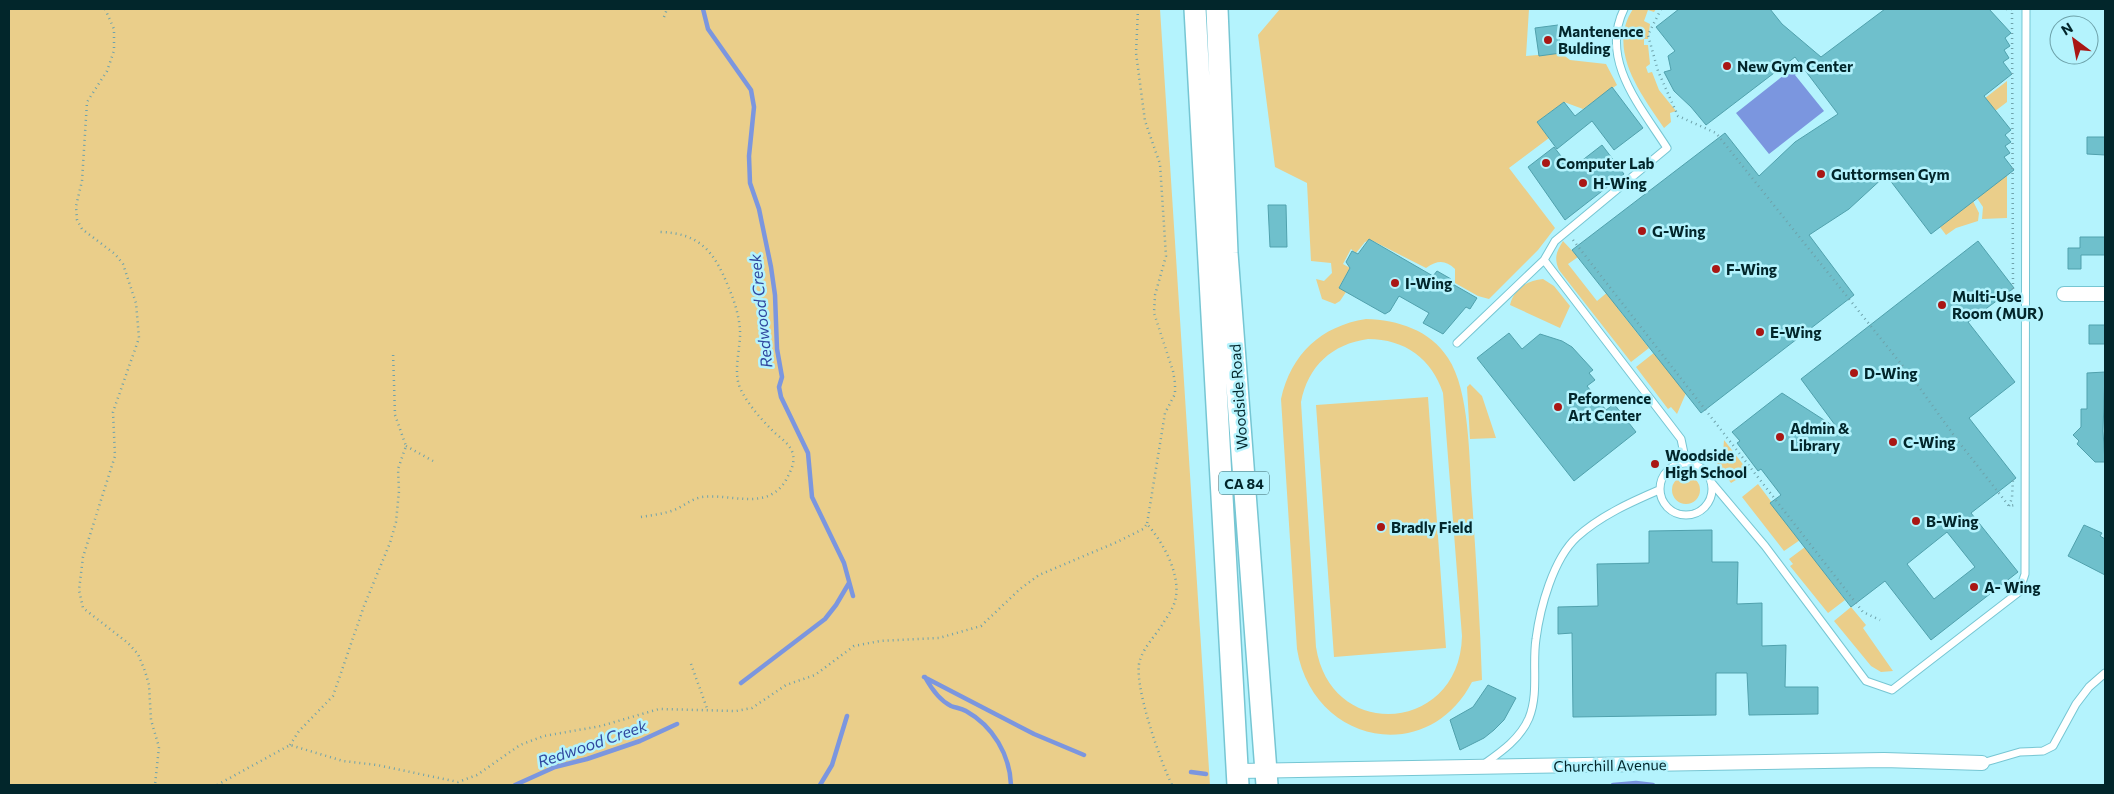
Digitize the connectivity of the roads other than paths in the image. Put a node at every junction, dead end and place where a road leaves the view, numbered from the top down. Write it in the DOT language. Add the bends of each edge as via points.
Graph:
graph roads {
  1 [pos="1195,9"];
  2 [pos="1217,9"];
  3 [pos="1624,9"];
  4 [pos="2026,9"];
  5 [pos="1544,260"];
  6 [pos="2064,294"];
  7 [pos="2105,294"];
  8 [pos="1456,343"];
  9 [pos="1686,463"];
  10 [pos="1711,482"];
  11 [pos="1659,490"];
  12 [pos="2105,674"];
  13 [pos="1982,763"];
  14 [pos="1480,767"];
  15 [pos="1266,777"];
  16 [pos="1238,778"];
  1 -- 16 [label="main road, Woodside Road / CA 84"];
  2 -- 15 [label="main road, Woodside Road / CA 84" via="1228,253"];
  3 -- 5 [label="lane" via="1616,32 1620,70 1667,148 1555,241"];
  4 -- 10 [label="lane" via="2025,574 2019,592 1892,690 1866,681 1765,546"];
  5 -- 8 [label="lane"];
  5 -- 9 [label="lane" via="1681,439"];
  6 -- 7 [label="street"];
  9 -- 10 [label="lane" via="1702,468"];
  9 -- 11 [label="lane" via="1678,464 1664,474"];
  10 -- 11 [label="lane" via="1710,500 1705,507 1689,515 1672,512 1665,506"];
  11 -- 14 [label="lane" via="1612,512 1576,538 1556,566 1536,639 1534,702 1528,720 1509,747"];
  12 -- 13 [label="lane" via="2076,704 2053,746 2043,751 2020,752"];
  13 -- 14 [label="street, Churchill Avenue" via="1884,760"];
  14 -- 15 [label="street, Churchill Avenue"];
  15 -- 16 [label="street, Churchill Avenue"];
}
